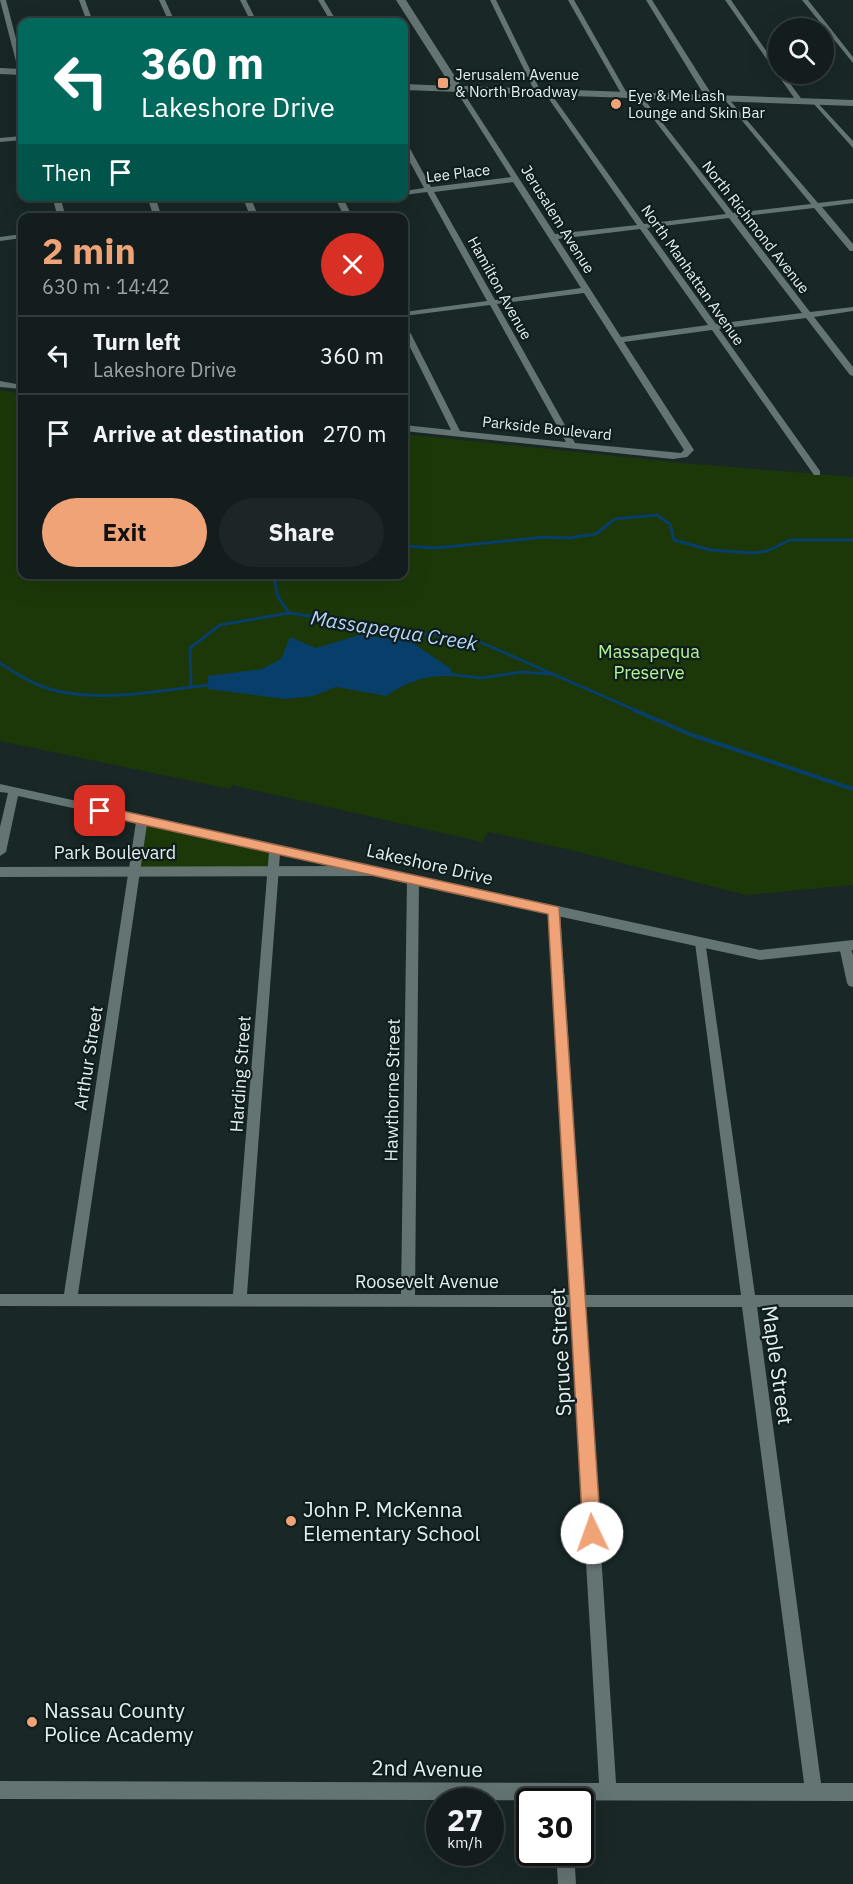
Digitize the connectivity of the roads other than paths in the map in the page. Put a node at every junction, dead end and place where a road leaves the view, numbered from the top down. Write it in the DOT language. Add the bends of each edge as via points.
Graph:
graph roads {
  1 [pos="3,0"];
  2 [pos="82,0"];
  3 [pos="162,0"];
  4 [pos="243,0"];
  5 [pos="321,0"];
  6 [pos="401,0"];
  7 [pos="408,0"];
  8 [pos="493,0"];
  9 [pos="571,0"];
  10 [pos="649,0"];
  11 [pos="728,0"];
  12 [pos="805,0"];
  13 [pos="89,18"];
  14 [pos="170,18"];
  15 [pos="252,18"];
  16 [pos="332,18"];
  17 [pos="18,57"];
  18 [pos="768,57"];
  19 [pos="853,62"];
  20 [pos="0,71"];
  21 [pos="18,72"];
  22 [pos="787,84"];
  23 [pos="408,87"];
  24 [pos="458,89"];
  25 [pos="543,92"];
  26 [pos="625,95"];
  27 [pos="638,95"];
  28 [pos="710,98"];
  29 [pos="728,99"];
  30 [pos="799,101"];
  31 [pos="815,102"];
  32 [pos="853,103"];
  33 [pos="18,138"];
  34 [pos="0,140"];
  35 [pos="853,146"];
  36 [pos="408,152"];
  37 [pos="516,179"];
  38 [pos="429,190"];
  39 [pos="408,193"];
  40 [pos="853,201"];
  41 [pos="816,206"];
  42 [pos="730,216"];
  43 [pos="642,226"];
  44 [pos="18,237"];
  45 [pos="552,237"];
  46 [pos="0,239"];
  47 [pos="853,249"];
  48 [pos="586,291"];
  49 [pos="492,302"];
  50 [pos="853,309"];
  51 [pos="408,313"];
  52 [pos="807,315"];
  53 [pos="713,327"];
  54 [pos="408,336"];
  55 [pos="617,340"];
  56 [pos="853,374"];
  57 [pos="0,384"];
  58 [pos="18,386"];
  59 [pos="408,428"];
  60 [pos="457,434"];
  61 [pos="572,445"];
  62 [pos="688,453"];
  63 [pos="817,473"];
  64 [pos="0,788"];
  65 [pos="14,791"];
  66 [pos="142,820"];
  67 [pos="275,849"];
  68 [pos="0,852"];
  69 [pos="373,871"];
  70 [pos="0,872"];
  71 [pos="135,872"];
  72 [pos="273,872"];
  73 [pos="413,880"];
  74 [pos="554,911"];
  75 [pos="701,943"];
  76 [pos="849,946"];
  77 [pos="853,983"];
  78 [pos="0,1300"];
  79 [pos="70,1300"];
  80 [pos="240,1300"];
  81 [pos="408,1300"];
  82 [pos="578,1300"];
  83 [pos="748,1301"];
  84 [pos="853,1301"];
  85 [pos="0,1790"];
  86 [pos="608,1791"];
  87 [pos="814,1791"];
  88 [pos="853,1792"];
  89 [pos="594,1793"];
  90 [pos="516,1796"];
  91 [pos="566,1866"];
  92 [pos="567,1884"];
  1 -- 17 [label="street"];
  2 -- 13 [label="street"];
  3 -- 14 [label="street"];
  4 -- 15 [label="street"];
  5 -- 16 [label="street"];
  6 -- 7 [label="street"];
  6 -- 24 [label="main road, Jerusalem Avenue"];
  8 -- 25 [label="street, North Manhattan Avenue"];
  9 -- 26 [label="street"];
  10 -- 28 [label="street"];
  11 -- 18 [label="street"];
  12 -- 19 [label="street"];
  20 -- 21 [label="main road"];
  22 -- 30 [label="street"];
  23 -- 24 [label="main road"];
  24 -- 25 [label="main road"];
  24 -- 37 [label="street, Jerusalem Avenue"];
  25 -- 26 [label="main road"];
  25 -- 43 [label="street, North Manhattan Avenue"];
  26 -- 27 [label="main road"];
  27 -- 28 [label="main road"];
  27 -- 42 [label="street, North Richmond Avenue"];
  28 -- 29 [label="main road"];
  29 -- 30 [label="main road"];
  29 -- 41 [label="street"];
  30 -- 31 [label="main road"];
  31 -- 32 [label="main road"];
  31 -- 35 [label="street"];
  33 -- 34 [label="street"];
  36 -- 38 [label="street, Hamilton Avenue"];
  37 -- 38 [label="street, Lee Place"];
  37 -- 45 [label="street, Jerusalem Avenue"];
  38 -- 39 [label="street, Lee Place"];
  38 -- 49 [label="street, Hamilton Avenue"];
  40 -- 41 [label="street"];
  41 -- 42 [label="street"];
  41 -- 47 [label="street"];
  42 -- 43 [label="street"];
  42 -- 52 [label="street, North Richmond Avenue"];
  43 -- 45 [label="street"];
  43 -- 53 [label="street, North Manhattan Avenue"];
  44 -- 46 [label="street"];
  45 -- 48 [label="street, Jerusalem Avenue"];
  48 -- 49 [label="street"];
  48 -- 55 [label="street, Jerusalem Avenue"];
  49 -- 51 [label="street"];
  49 -- 61 [label="street, Hamilton Avenue"];
  50 -- 52 [label="street"];
  52 -- 53 [label="street"];
  52 -- 56 [label="street, North Richmond Avenue"];
  53 -- 55 [label="street"];
  53 -- 63 [label="street, North Manhattan Avenue"];
  54 -- 60 [label="street"];
  55 -- 62 [label="street, Jerusalem Avenue" via="688,447"];
  57 -- 58 [label="street"];
  59 -- 60 [label="street, Parkside Boulevard"];
  60 -- 61 [label="street, Parkside Boulevard"];
  61 -- 62 [label="street, Parkside Boulevard" via="673,456"];
  64 -- 65 [label="street, Lakeshore Drive"];
  65 -- 66 [label="street, Lakeshore Drive"];
  65 -- 68 [label="street"];
  66 -- 67 [label="street, Lakeshore Drive"];
  66 -- 71 [label="street, Arthur Street"];
  67 -- 69 [label="street, Lakeshore Drive"];
  67 -- 72 [label="street, Harding Street"];
  69 -- 72 [label="street, Park Boulevard"];
  69 -- 73 [label="street, Lakeshore Drive"];
  70 -- 71 [label="street, Park Boulevard"];
  71 -- 72 [label="street, Park Boulevard"];
  71 -- 79 [label="street, Arthur Street"];
  72 -- 80 [label="street, Harding Street"];
  73 -- 74 [label="street, Lakeshore Drive"];
  73 -- 81 [label="street, Hawthorne Street"];
  74 -- 75 [label="street, Lakeshore Drive"];
  74 -- 82 [label="street, Spruce Street"];
  75 -- 76 [label="street, Lakeshore Drive" via="760,955"];
  75 -- 83 [label="street, Maple Street"];
  76 -- 77 [label="street"];
  78 -- 79 [label="street, Roosevelt Avenue"];
  79 -- 80 [label="street, Roosevelt Avenue"];
  80 -- 81 [label="street, Roosevelt Avenue"];
  81 -- 82 [label="street, Roosevelt Avenue"];
  82 -- 83 [label="street, Roosevelt Avenue"];
  82 -- 86 [label="street, Spruce Street"];
  83 -- 84 [label="street, Roosevelt Avenue"];
  83 -- 87 [label="street, Maple Street"];
  85 -- 90 [label="street, 2nd Avenue" via="342,1790"];
  86 -- 87 [label="street, 2nd Avenue"];
  86 -- 89 [label="street, 2nd Avenue"];
  87 -- 88 [label="street, 2nd Avenue"];
  91 -- 92 [label="street"];
}
